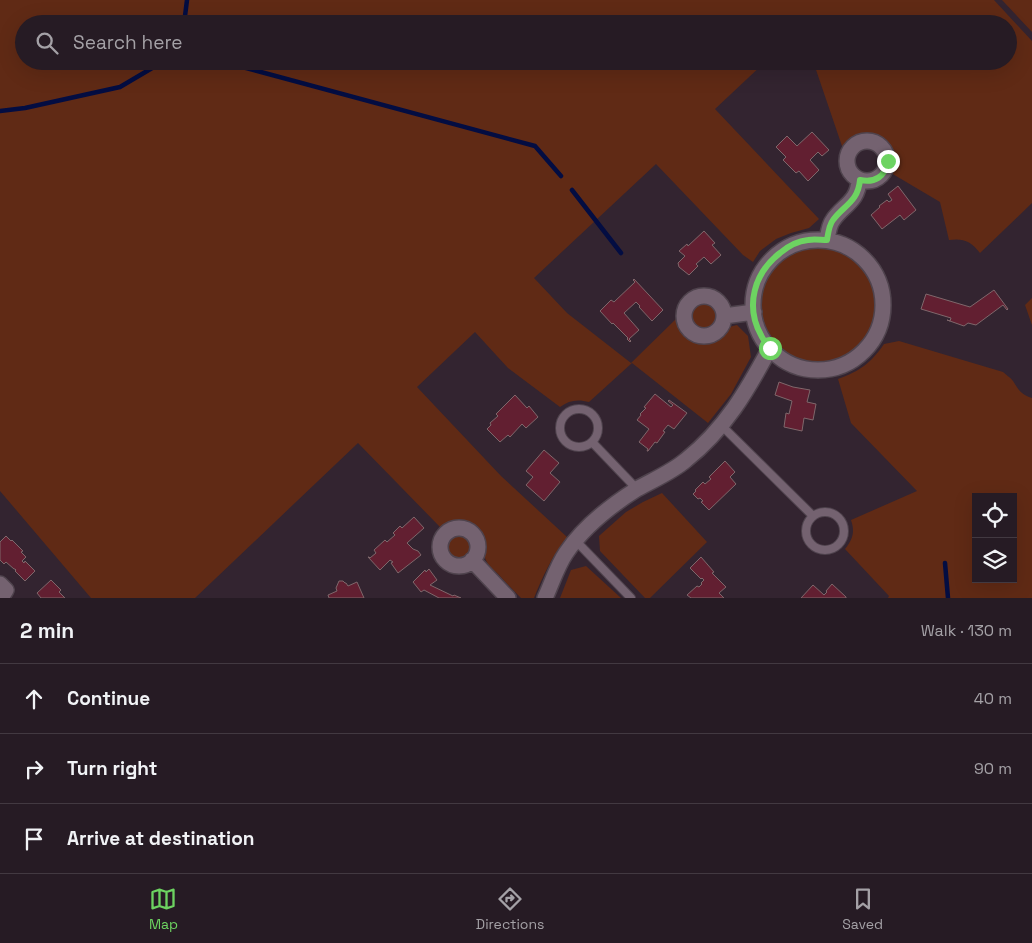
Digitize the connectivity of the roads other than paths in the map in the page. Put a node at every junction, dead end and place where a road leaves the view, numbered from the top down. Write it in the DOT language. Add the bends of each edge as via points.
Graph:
graph roads {
  1 [pos="860,180"];
  2 [pos="827,240"];
  3 [pos="754,312"];
  4 [pos="724,316"];
  5 [pos="770,348"];
  6 [pos="721,425"];
  7 [pos="592,442"];
  8 [pos="637,490"];
  9 [pos="813,516"];
  10 [pos="576,541"];
  11 [pos="472,560"];
  12 [pos="508,598"];
  13 [pos="546,598"];
  14 [pos="631,598"];
  1 -- 2 [label="street" via="853,200 831,221"];
  2 -- 3 [label="street" via="807,240 773,258 759,277"];
  2 -- 5 [label="street" via="849,249 865,261 881,288 883,314 880,325 864,350 847,363 825,369 795,366"];
  3 -- 4 [label="street"];
  3 -- 5 [label="street" via="761,336"];
  5 -- 6 [label="street" via="749,387"];
  6 -- 8 [label="street" via="684,462"];
  6 -- 9 [label="lane"];
  7 -- 7 [label="lane" via="598,431 596,418 579,408 567,412 560,429 564,440 574,446"];
  7 -- 8 [label="lane"];
  8 -- 10 [label="street" via="602,513"];
  9 -- 9 [label="lane" via="806,526 810,544 820,550 838,545 844,528 837,516 825,512"];
  10 -- 13 [label="street" via="564,558"];
  10 -- 14 [label="lane"];
  11 -- 12 [label="street"];
}
